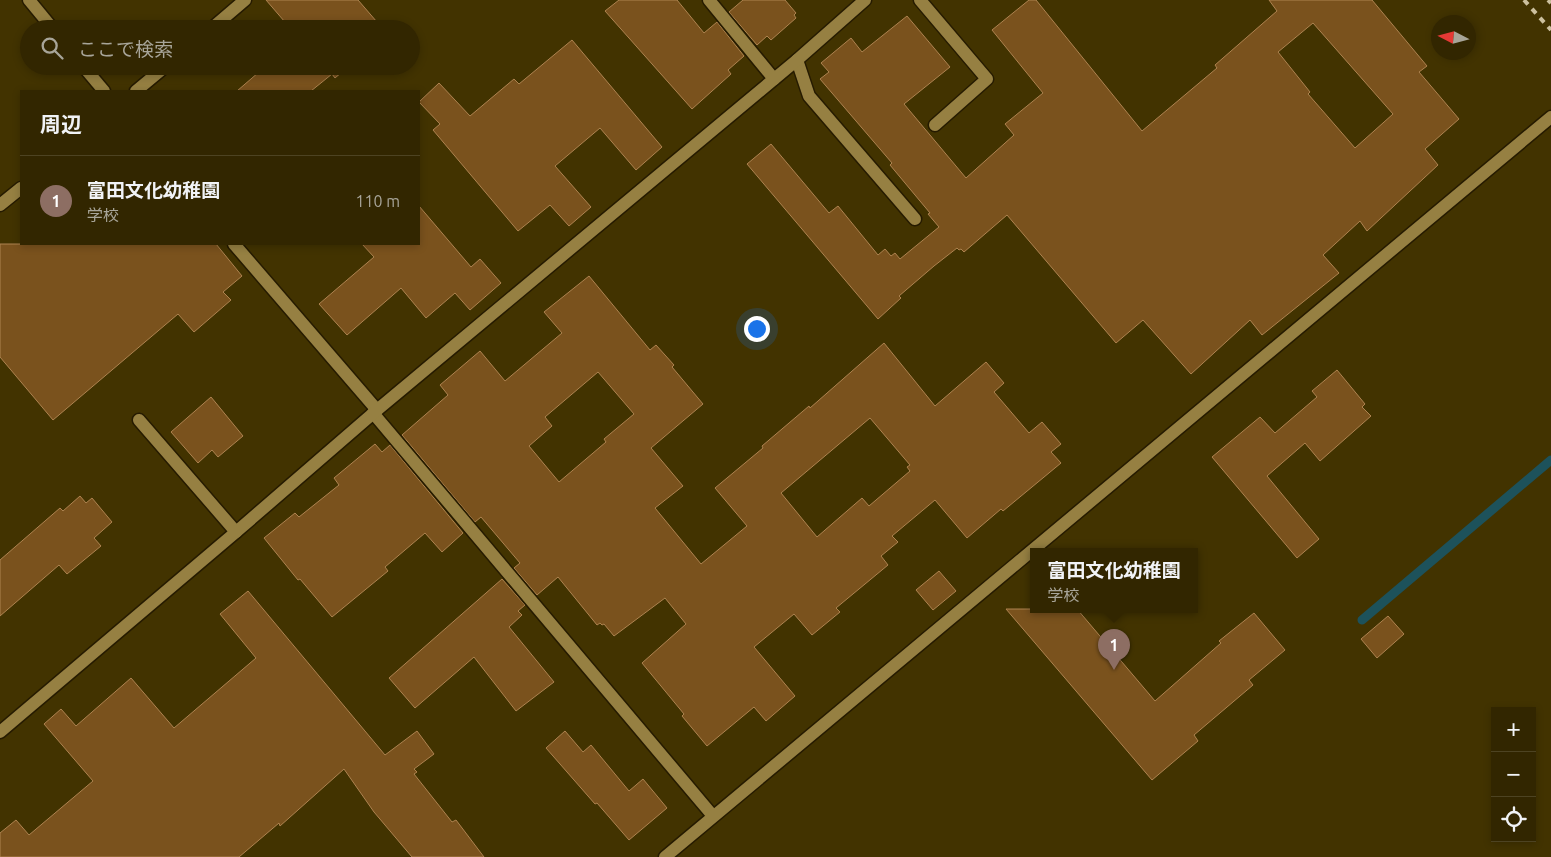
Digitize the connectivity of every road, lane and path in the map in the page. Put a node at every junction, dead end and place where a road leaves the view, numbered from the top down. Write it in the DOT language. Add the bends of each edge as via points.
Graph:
graph roads {
  1 [pos="29,0"];
  2 [pos="245,0"];
  3 [pos="709,0"];
  4 [pos="865,0"];
  5 [pos="920,0"];
  6 [pos="45,20"];
  7 [pos="222,20"];
  8 [pos="797,60"];
  9 [pos="91,75"];
  10 [pos="155,75"];
  11 [pos="774,78"];
  12 [pos="103,90"];
  13 [pos="137,90"];
  14 [pos="1551,117"];
  15 [pos="935,125"];
  16 [pos="20,189"];
  17 [pos="0,205"];
  18 [pos="915,219"];
  19 [pos="235,245"];
  20 [pos="375,412"];
  21 [pos="139,420"];
  22 [pos="236,532"];
  23 [pos="1034,548"];
  24 [pos="1030,551"];
  25 [pos="0,732"];
  26 [pos="712,816"];
  27 [pos="665,857"];
  1 -- 6 [label="street"];
  2 -- 7 [label="street"];
  3 -- 11 [label="street"];
  4 -- 8 [label="street"];
  5 -- 15 [label="street" via="987,78"];
  8 -- 11 [label="street"];
  8 -- 18 [label="street" via="809,96"];
  9 -- 12 [label="street"];
  10 -- 13 [label="street"];
  11 -- 20 [label="street"];
  14 -- 23 [label="street"];
  16 -- 17 [label="street"];
  19 -- 20 [label="street"];
  20 -- 22 [label="street"];
  20 -- 26 [label="street"];
  21 -- 22 [label="street"];
  22 -- 25 [label="street"];
  24 -- 26 [label="street"];
  26 -- 27 [label="street"];
}
